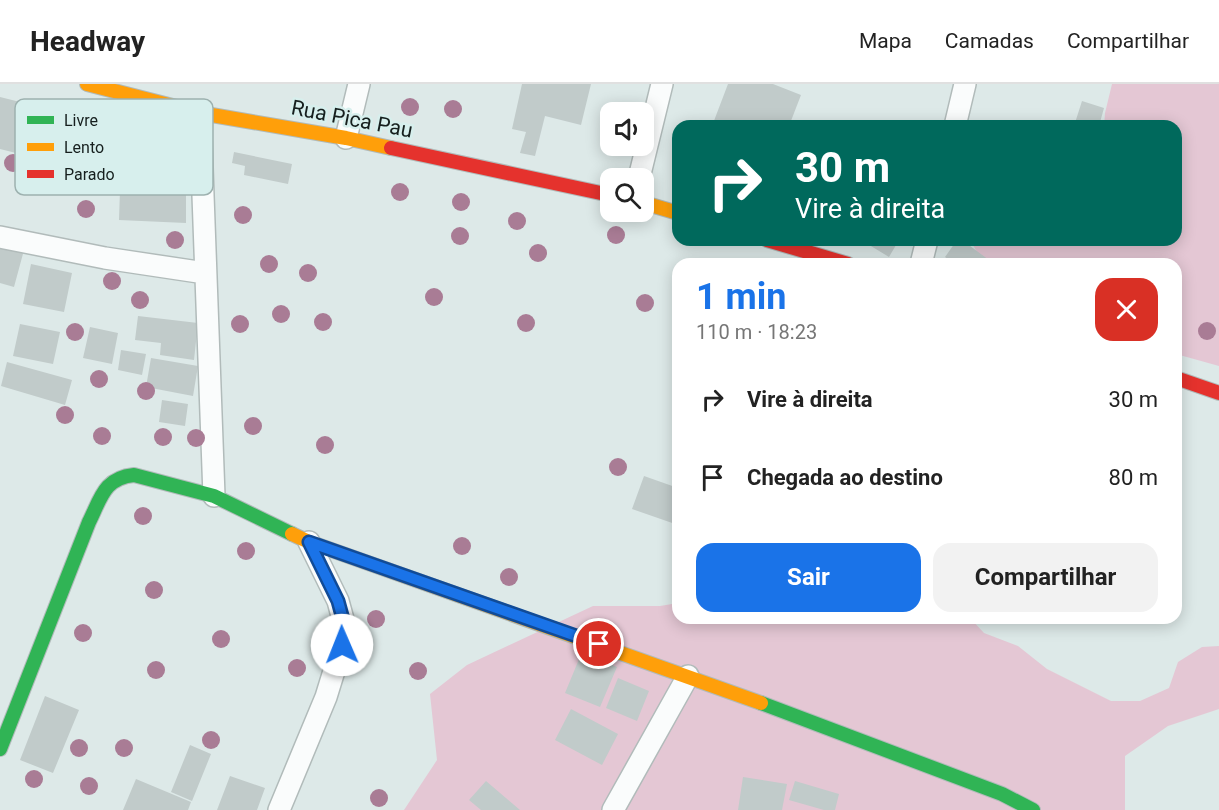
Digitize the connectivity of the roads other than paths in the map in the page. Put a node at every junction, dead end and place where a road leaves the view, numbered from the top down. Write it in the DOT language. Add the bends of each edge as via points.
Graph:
graph roads {
  1 [pos="87,84"];
  2 [pos="359,84"];
  3 [pos="662,84"];
  4 [pos="965,84"];
  5 [pos="145,99"];
  6 [pos="213,115"];
  7 [pos="956,120"];
  8 [pos="346,138"];
  9 [pos="641,168"];
  10 [pos="600,193"];
  11 [pos="203,195"];
  12 [pos="654,206"];
  13 [pos="672,211"];
  14 [pos="0,237"];
  15 [pos="787,246"];
  16 [pos="828,258"];
  17 [pos="205,273"];
  18 [pos="1182,380"];
  19 [pos="1219,393"];
  20 [pos="214,496"];
  21 [pos="309,542"];
  22 [pos="688,676"];
  23 [pos="0,749"];
  24 [pos="279,810"];
  25 [pos="613,810"];
  26 [pos="1033,810"];
  1 -- 5 [label="street, Rua Pica Pau"];
  2 -- 8 [label="street"];
  3 -- 9 [label="street"];
  4 -- 7 [label="street"];
  6 -- 8 [label="street, Rua Pica Pau"];
  8 -- 10 [label="street, Rua Pica Pau"];
  11 -- 17 [label="street"];
  12 -- 13 [label="street"];
  14 -- 17 [label="street"];
  15 -- 16 [label="street"];
  17 -- 20 [label="street"];
  18 -- 19 [label="street"];
  20 -- 21 [label="street"];
  20 -- 23 [label="street" via="134,475 113,480 106,487"];
  21 -- 22 [label="street"];
  21 -- 24 [label="street" via="338,601 344,623 342,645 326,697"];
  22 -- 25 [label="street"];
  22 -- 26 [label="street" via="1002,794"];
}
